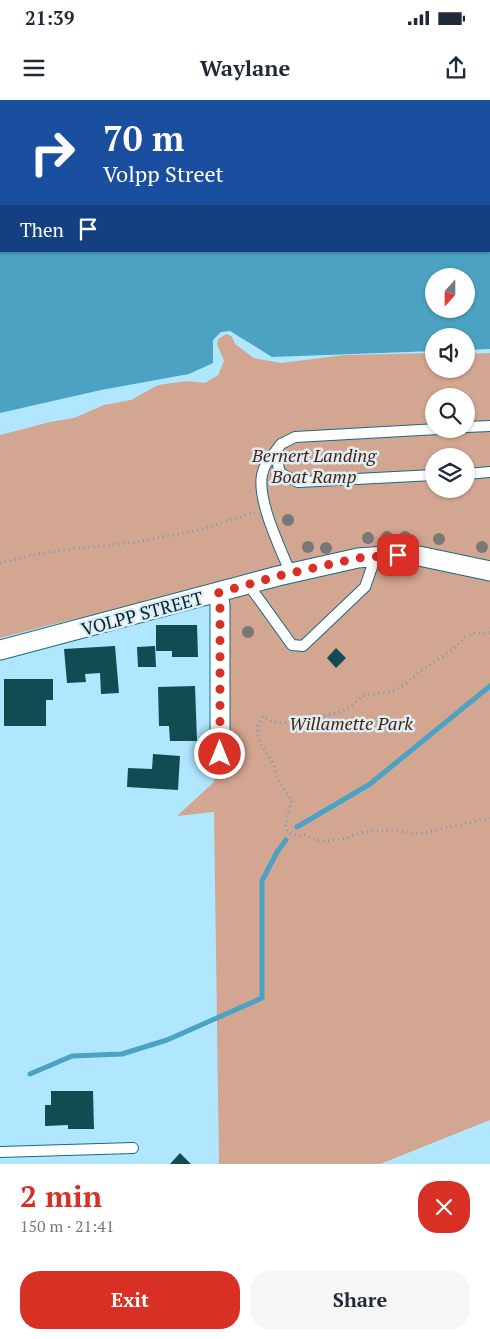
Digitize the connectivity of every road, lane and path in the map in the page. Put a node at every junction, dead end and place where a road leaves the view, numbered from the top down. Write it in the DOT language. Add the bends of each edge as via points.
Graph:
graph roads {
  1 [pos="374,272"];
  2 [pos="425,279"];
  3 [pos="475,285"];
  4 [pos="490,286"];
  5 [pos="490,426"];
  6 [pos="475,427"];
  7 [pos="425,430"];
  8 [pos="276,452"];
  9 [pos="490,472"];
  10 [pos="475,473"];
  11 [pos="425,475"];
  12 [pos="265,509"];
  13 [pos="372,557"];
  14 [pos="0,563"];
  15 [pos="490,571"];
  16 [pos="292,574"];
  17 [pos="248,584"];
  18 [pos="218,593"];
  19 [pos="490,633"];
  20 [pos="0,650"];
  21 [pos="220,754"];
  22 [pos="490,818"];
  23 [pos="133,1148"];
  24 [pos="0,1152"];
  1 -- 2 [label="path"];
  3 -- 4 [label="path"];
  5 -- 6 [label="lane"];
  7 -- 8 [label="lane" via="295,437 281,444"];
  8 -- 11 [label="lane" via="280,473 298,482"];
  8 -- 12 [label="lane" via="266,462 262,477"];
  9 -- 10 [label="lane"];
  12 -- 14 [label="path" via="199,530 131,543 37,554"];
  12 -- 16 [label="lane"];
  13 -- 15 [label="street, VOLPP STREET" via="420,556"];
  13 -- 16 [label="street, VOLPP STREET"];
  13 -- 17 [label="lane" via="365,587 304,646 292,645"];
  16 -- 17 [label="street, VOLPP STREET"];
  17 -- 18 [label="street, VOLPP STREET"];
  18 -- 20 [label="street, VOLPP STREET"];
  18 -- 21 [label="street"];
  19 -- 22 [label="path" via="466,637 393,691 363,696 337,713 289,723 272,722 263,716 257,734 292,801 285,825 288,832 297,836 330,841 364,832 396,830 418,834"];
  23 -- 24 [label="lane"];
}
